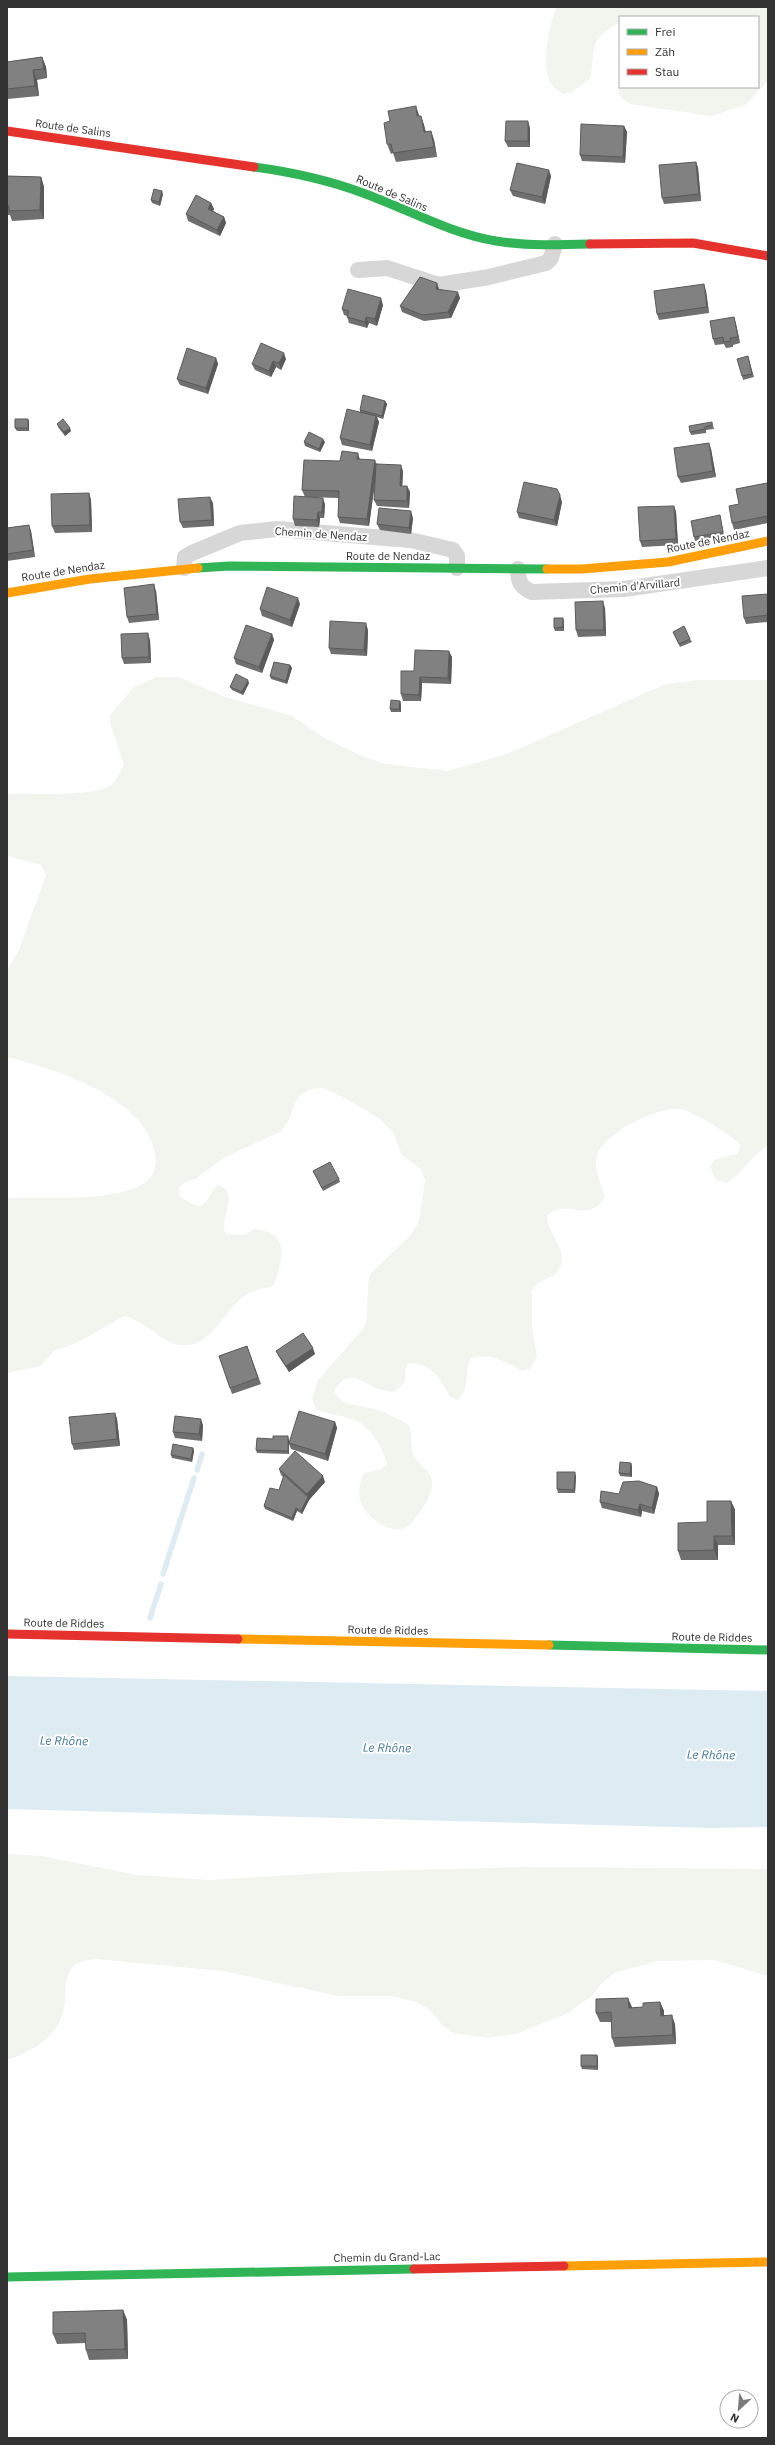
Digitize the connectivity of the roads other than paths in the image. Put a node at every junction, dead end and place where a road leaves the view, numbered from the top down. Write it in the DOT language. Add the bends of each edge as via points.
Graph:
graph roads {
  1 [pos="7,131"];
  2 [pos="556,244"];
  3 [pos="768,256"];
  4 [pos="358,270"];
  5 [pos="768,541"];
  6 [pos="184,568"];
  7 [pos="458,568"];
  8 [pos="768,568"];
  9 [pos="518,569"];
  10 [pos="7,592"];
  11 [pos="7,1634"];
  12 [pos="768,1650"];
  13 [pos="768,2262"];
  14 [pos="7,2277"];
  1 -- 2 [label="street, Route de Salins" via="298,174 345,186 436,224 483,238 520,244"];
  2 -- 3 [label="street, Route de Salins" via="693,243"];
  2 -- 4 [label="street" via="551,258 546,263 489,277 439,285 388,268"];
  5 -- 9 [label="street, Route de Nendaz" via="702,556 635,566"];
  6 -- 7 [label="street, Route de Nendaz"];
  6 -- 7 [label="street, Chemin de Nendaz" via="185,557 192,553 240,533 277,529 410,540 453,550 457,556"];
  6 -- 10 [label="street, Route de Nendaz" via="84,579"];
  7 -- 9 [label="street, Route de Nendaz"];
  8 -- 9 [label="street, Chemin d'Arvillard" via="624,588 532,592 521,586"];
  11 -- 12 [label="street, Route de Riddes"];
  13 -- 14 [label="street, Chemin du Grand-Lac"];
}
